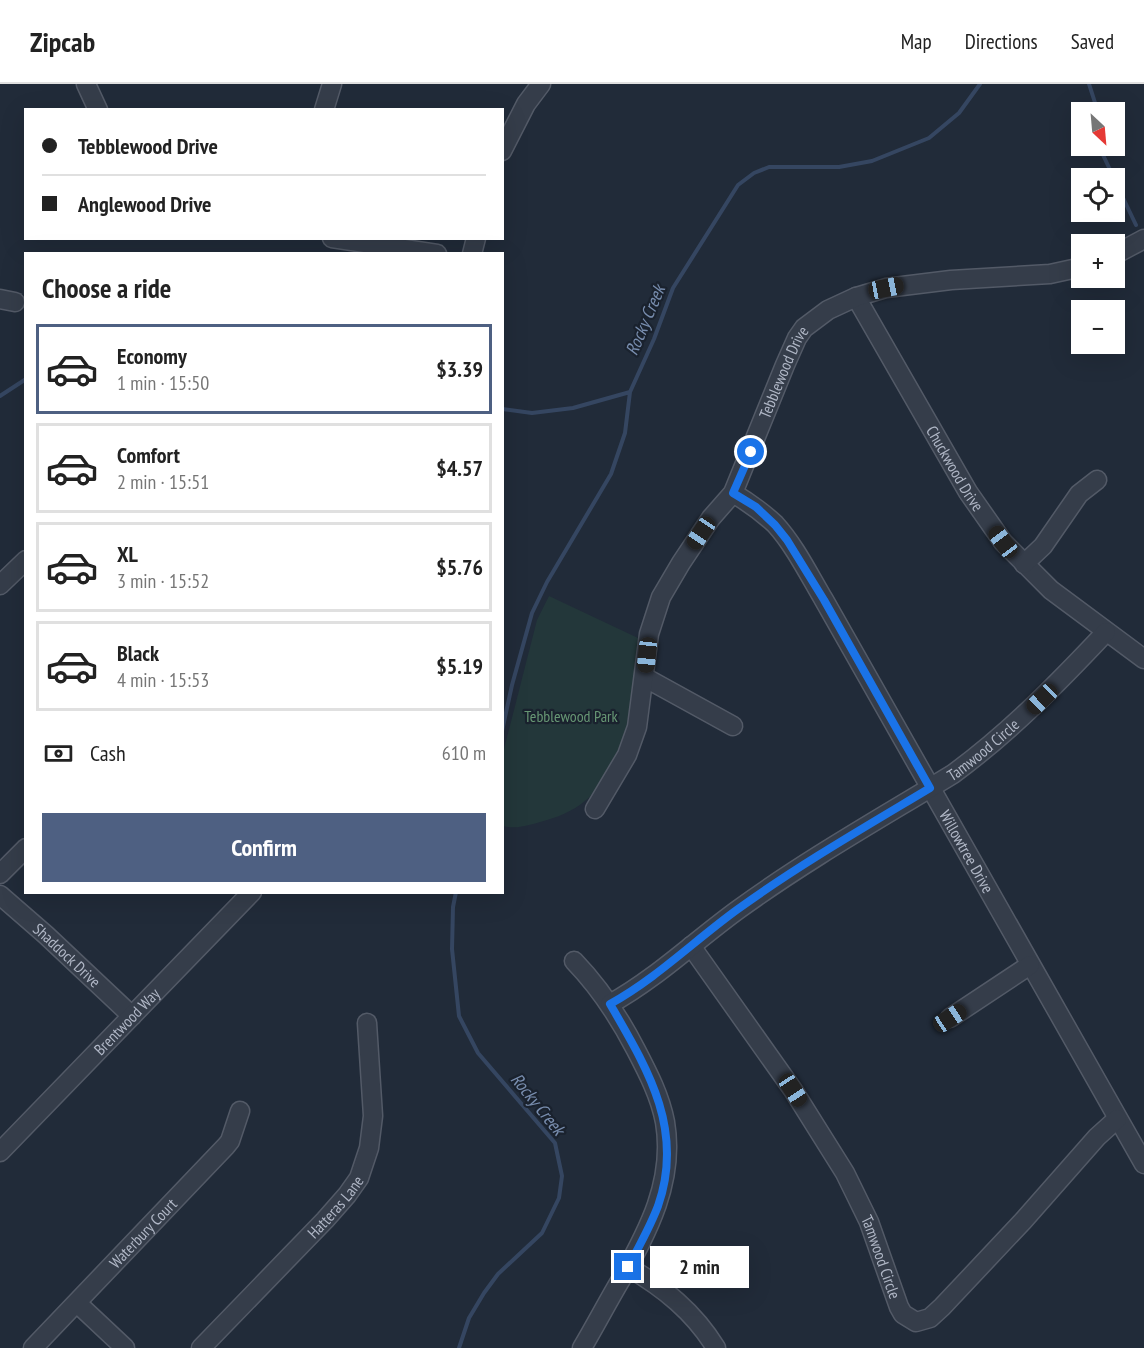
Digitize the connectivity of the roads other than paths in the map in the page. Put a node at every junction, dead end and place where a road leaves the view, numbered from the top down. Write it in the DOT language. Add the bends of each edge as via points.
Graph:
graph roads {
  1 [pos="86,84"];
  2 [pos="333,84"];
  3 [pos="541,84"];
  4 [pos="97,108"];
  5 [pos="325,108"];
  6 [pos="504,147"];
  7 [pos="1144,239"];
  8 [pos="345,240"];
  9 [pos="1125,249"];
  10 [pos="423,252"];
  11 [pos="1071,269"];
  12 [pos="856,297"];
  13 [pos="1097,480"];
  14 [pos="733,493"];
  15 [pos="24,562"];
  16 [pos="1024,564"];
  17 [pos="0,585"];
  18 [pos="1106,632"];
  19 [pos="1144,659"];
  20 [pos="644,677"];
  21 [pos="733,726"];
  22 [pos="930,788"];
  23 [pos="595,809"];
  24 [pos="24,850"];
  25 [pos="0,874"];
  26 [pos="250,894"];
  27 [pos="0,895"];
  28 [pos="691,946"];
  29 [pos="574,961"];
  30 [pos="1030,965"];
  31 [pos="610,1004"];
  32 [pos="132,1016"];
  33 [pos="950,1018"];
  34 [pos="367,1023"];
  35 [pos="240,1111"];
  36 [pos="1118,1119"];
  37 [pos="1,1150"];
  38 [pos="1144,1164"];
  39 [pos="628,1267"];
  40 [pos="77,1303"];
  41 [pos="33,1348"];
  42 [pos="125,1348"];
  43 [pos="201,1348"];
  44 [pos="582,1348"];
  45 [pos="716,1348"];
  1 -- 4 [label="street"];
  2 -- 5 [label="street"];
  3 -- 6 [label="street"];
  7 -- 9 [label="street"];
  8 -- 10 [label="street"];
  11 -- 12 [label="street, Tebblewood Drive" via="906,285"];
  12 -- 14 [label="street, Tebblewood Drive" via="815,318 797,338"];
  12 -- 16 [label="street, Chuckwood Drive" via="968,492 1003,542"];
  13 -- 16 [label="street" via="1079,494 1043,546"];
  14 -- 20 [label="street, Tebblewood Drive" via="705,527 662,597 649,634"];
  14 -- 22 [label="street, Willowtree Drive" via="756,507 787,540"];
  15 -- 17 [label="street"];
  16 -- 18 [label="street, Chuckwood Drive"];
  18 -- 19 [label="street, Chuckwood Drive"];
  18 -- 22 [label="street, Tamwood Circle" via="1026,714 970,761"];
  20 -- 21 [label="street"];
  20 -- 23 [label="street, Tebblewood Drive" via="633,741"];
  22 -- 28 [label="street, Tamwood Circle" via="796,869"];
  22 -- 30 [label="street, Willowtree Drive"];
  24 -- 25 [label="street"];
  26 -- 32 [label="street, Brentwood Way"];
  27 -- 32 [label="street, Shaddock Drive"];
  28 -- 31 [label="street, Tamwood Circle" via="632,992"];
  28 -- 36 [label="street, Tamwood Circle" via="823,1137 860,1203 899,1307 916,1322 930,1318 942,1307 1097,1137"];
  29 -- 31 [label="street"];
  30 -- 33 [label="street"];
  30 -- 36 [label="street, Willowtree Drive"];
  31 -- 39 [label="street" via="650,1076 662,1108 667,1138 660,1200"];
  32 -- 37 [label="street, Brentwood Way"];
  34 -- 43 [label="street, Hatteras Lane" via="374,1116 359,1178 325,1220"];
  35 -- 40 [label="street, Waterbury Court" via="226,1146"];
  36 -- 38 [label="street, Willowtree Drive"];
  39 -- 44 [label="street"];
  39 -- 45 [label="street" via="678,1302"];
  40 -- 41 [label="street, Waterbury Court"];
  40 -- 42 [label="street"];
}
